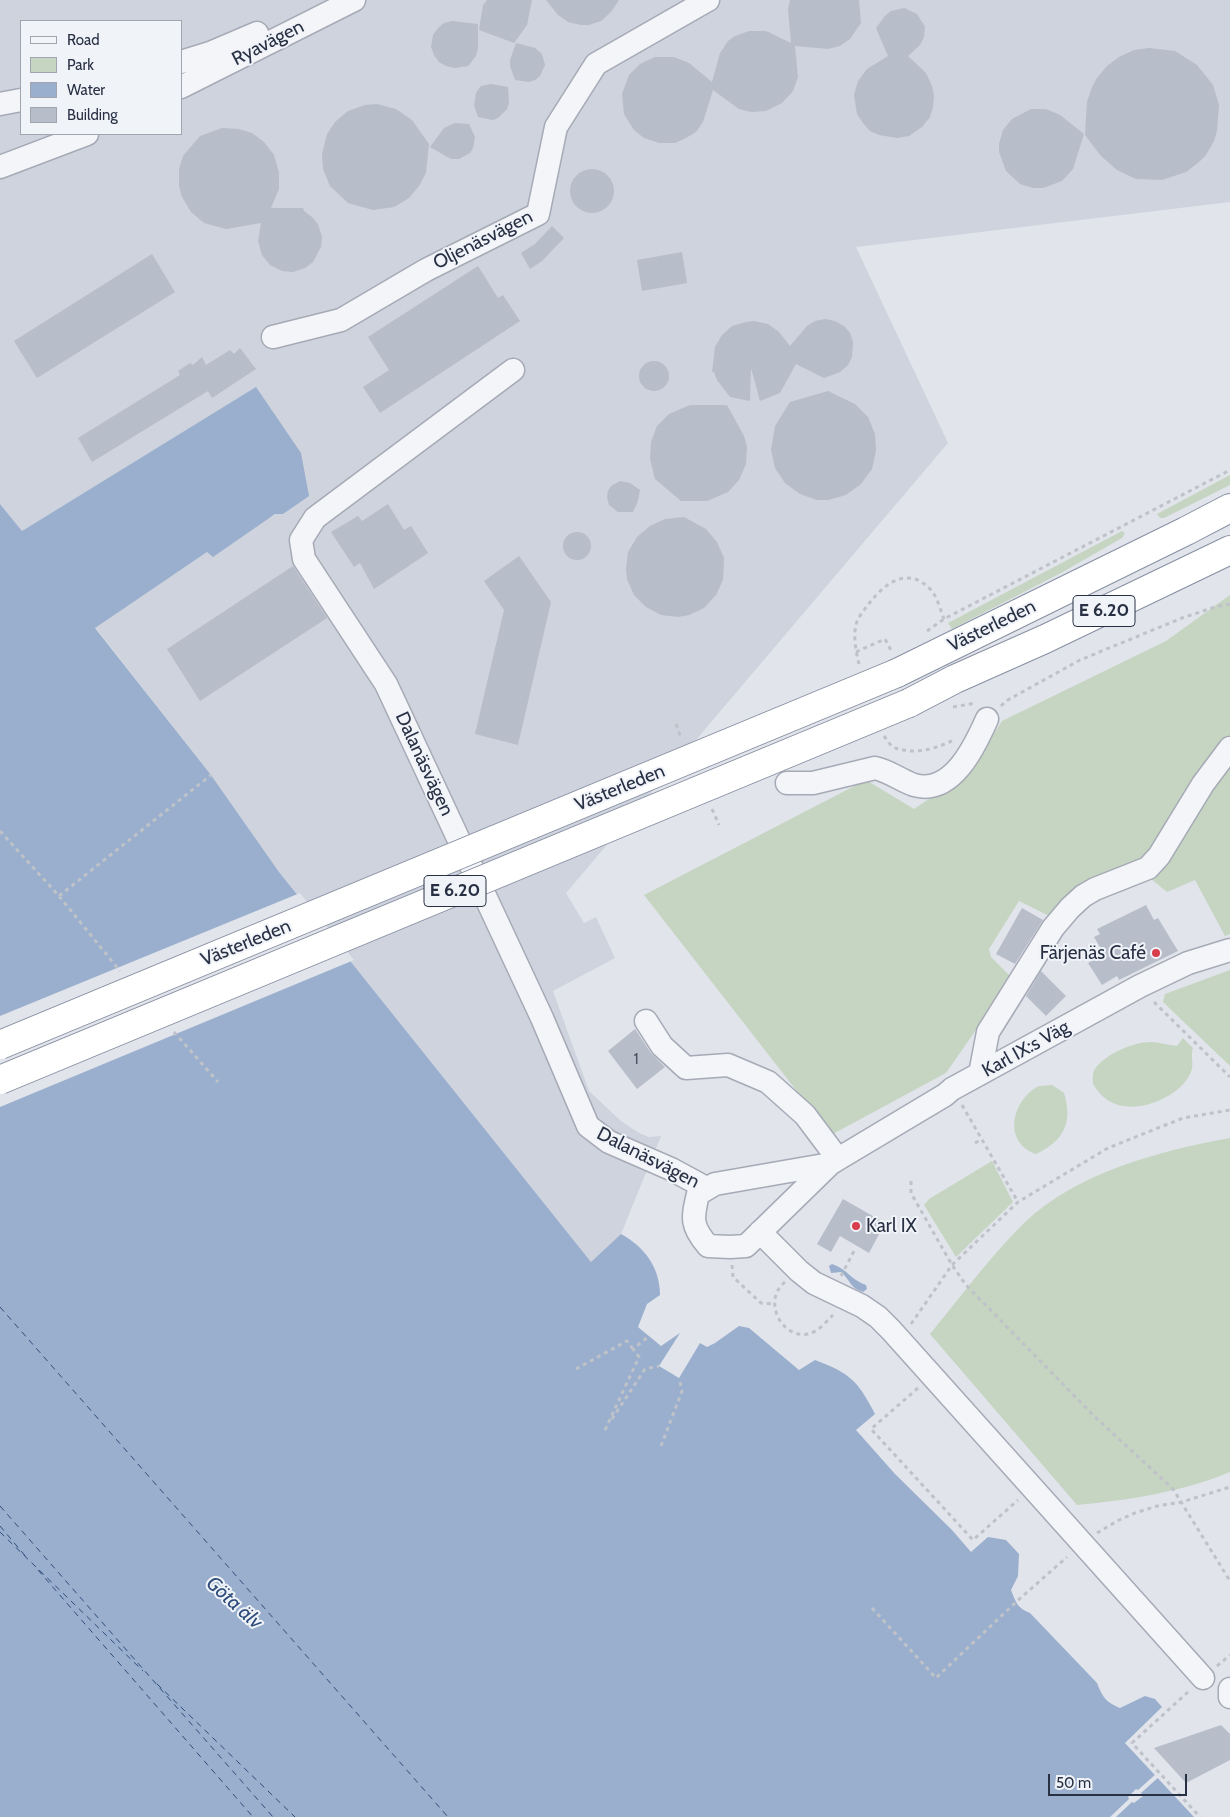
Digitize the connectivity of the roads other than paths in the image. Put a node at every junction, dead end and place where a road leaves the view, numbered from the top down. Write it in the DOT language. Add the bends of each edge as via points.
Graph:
graph roads {
  1 [pos="336,0"];
  2 [pos="354,0"];
  3 [pos="708,0"];
  4 [pos="182,62"];
  5 [pos="182,86"];
  6 [pos="20,100"];
  7 [pos="0,104"];
  8 [pos="85,135"];
  9 [pos="0,167"];
  10 [pos="273,337"];
  11 [pos="513,370"];
  12 [pos="1230,508"];
  13 [pos="1230,550"];
  14 [pos="988,707"];
  15 [pos="1230,748"];
  16 [pos="787,783"];
  17 [pos="1230,950"];
  18 [pos="646,1021"];
  19 [pos="0,1044"];
  20 [pos="980,1074"];
  21 [pos="0,1080"];
  22 [pos="834,1162"];
  23 [pos="706,1188"];
  24 [pos="760,1232"];
  25 [pos="1203,1678"];
  26 [pos="1230,1689"];
  27 [pos="1230,1697"];
  1 -- 4 [label="street"];
  2 -- 5 [label="street, Ryavägen"];
  3 -- 10 [label="street, Oljenäsvägen" via="596,64 556,127 538,214 426,270 341,320"];
  6 -- 7 [label="street"];
  8 -- 9 [label="street"];
  11 -- 23 [label="street, Dalanäsvägen" via="315,518 301,540 304,559 386,684 542,1018 588,1126 608,1142"];
  12 -- 19 [label="highway, Västerleden / E 6.20, bridge" via="895,664"];
  13 -- 21 [label="highway, Västerleden / E 6.20, bridge" via="909,703"];
  14 -- 16 [label="street" via="974,749 962,765 938,783 921,786 875,768 812,783"];
  15 -- 20 [label="street" via="1148,868 1083,896 1053,928 988,1032"];
  17 -- 20 [label="street, Karl IX:s Väg" via="1188,963 1140,986"];
  18 -- 22 [label="street" via="662,1046 686,1068 728,1065 768,1082 805,1115"];
  20 -- 22 [label="street, Karl IX:s Väg"];
  22 -- 23 [label="street, Karl IX:s Väg"];
  22 -- 24 [label="street, Karl IX:s Väg"];
  23 -- 24 [label="street, Karl IX:s Väg" via="698,1194 694,1213 696,1232 708,1246 746,1246"];
  24 -- 25 [label="street" via="798,1272 814,1283 842,1286 878,1317"];
  26 -- 27 [label="street"];
}
